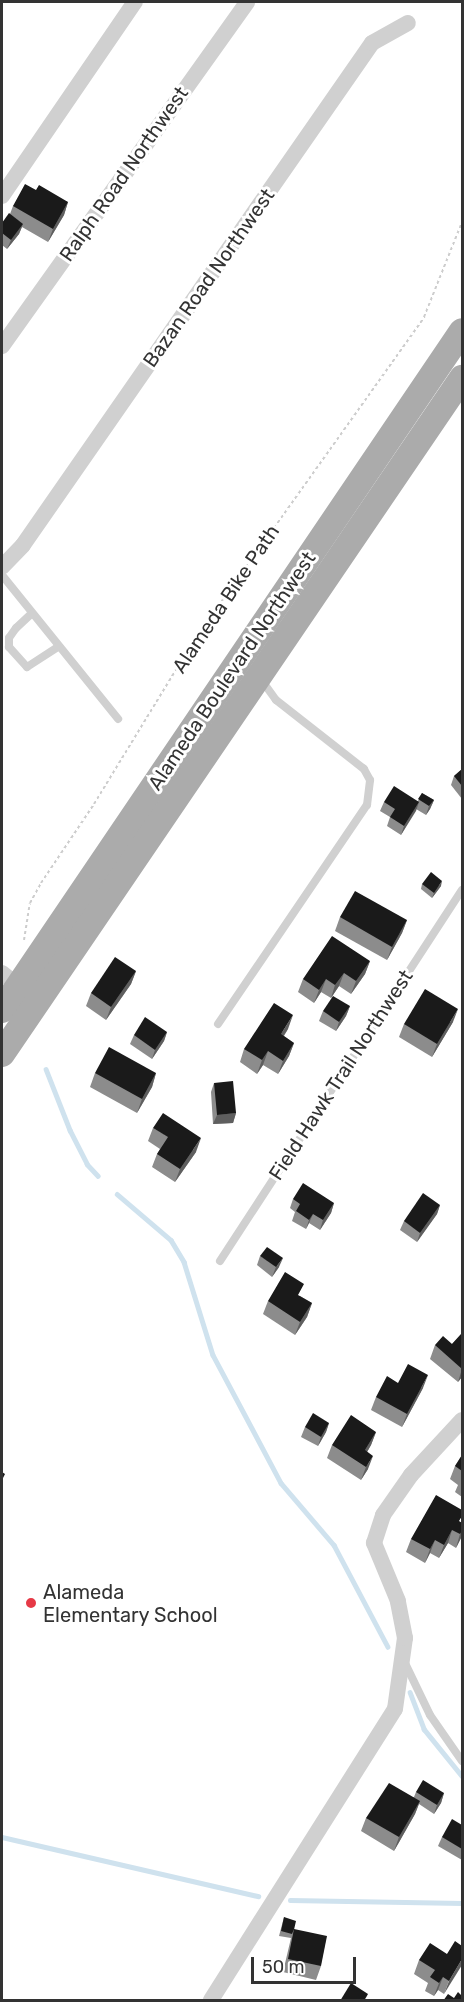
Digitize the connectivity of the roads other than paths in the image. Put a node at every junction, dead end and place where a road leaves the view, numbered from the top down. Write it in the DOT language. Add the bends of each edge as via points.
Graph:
graph roads {
  1 [pos="135,2"];
  2 [pos="247,2"];
  3 [pos="408,23"];
  4 [pos="2,196"];
  5 [pos="462,331"];
  6 [pos="2,346"];
  7 [pos="462,378"];
  8 [pos="2,567"];
  9 [pos="2,575"];
  10 [pos="30,615"];
  11 [pos="58,647"];
  12 [pos="249,671"];
  13 [pos="118,719"];
  14 [pos="462,890"];
  15 [pos="19,987"];
  16 [pos="2,1010"];
  17 [pos="218,1024"];
  18 [pos="2,1054"];
  19 [pos="220,1261"];
  20 [pos="462,1420"];
  21 [pos="404,1661"];
  22 [pos="462,1761"];
  23 [pos="211,2001"];
  1 -- 4 [label="street"];
  2 -- 6 [label="street, Ralph Road Northwest"];
  3 -- 8 [label="street, Bazan Road Northwest" via="372,44 23,545"];
  5 -- 12 [label="main road, Alameda Boulevard Northwest"];
  7 -- 12 [label="main road, Alameda Boulevard Northwest"];
  9 -- 10 [label="lane"];
  10 -- 11 [label="lane"];
  10 -- 11 [label="lane" via="9,638 9,647 27,668"];
  11 -- 13 [label="lane"];
  12 -- 15 [label="main road, Alameda Boulevard Northwest"];
  12 -- 17 [label="lane" via="276,700 364,769 370,780 369,796 360,816"];
  14 -- 19 [label="lane, Field Hawk Trail Northwest"];
  15 -- 16 [label="main road, Alameda Boulevard Northwest"];
  15 -- 18 [label="main road, Alameda Boulevard Northwest"];
  20 -- 21 [label="street" via="411,1475 383,1515 374,1543 398,1601 405,1638"];
  21 -- 22 [label="lane" via="430,1715"];
  21 -- 23 [label="street" via="395,1710"];
}
